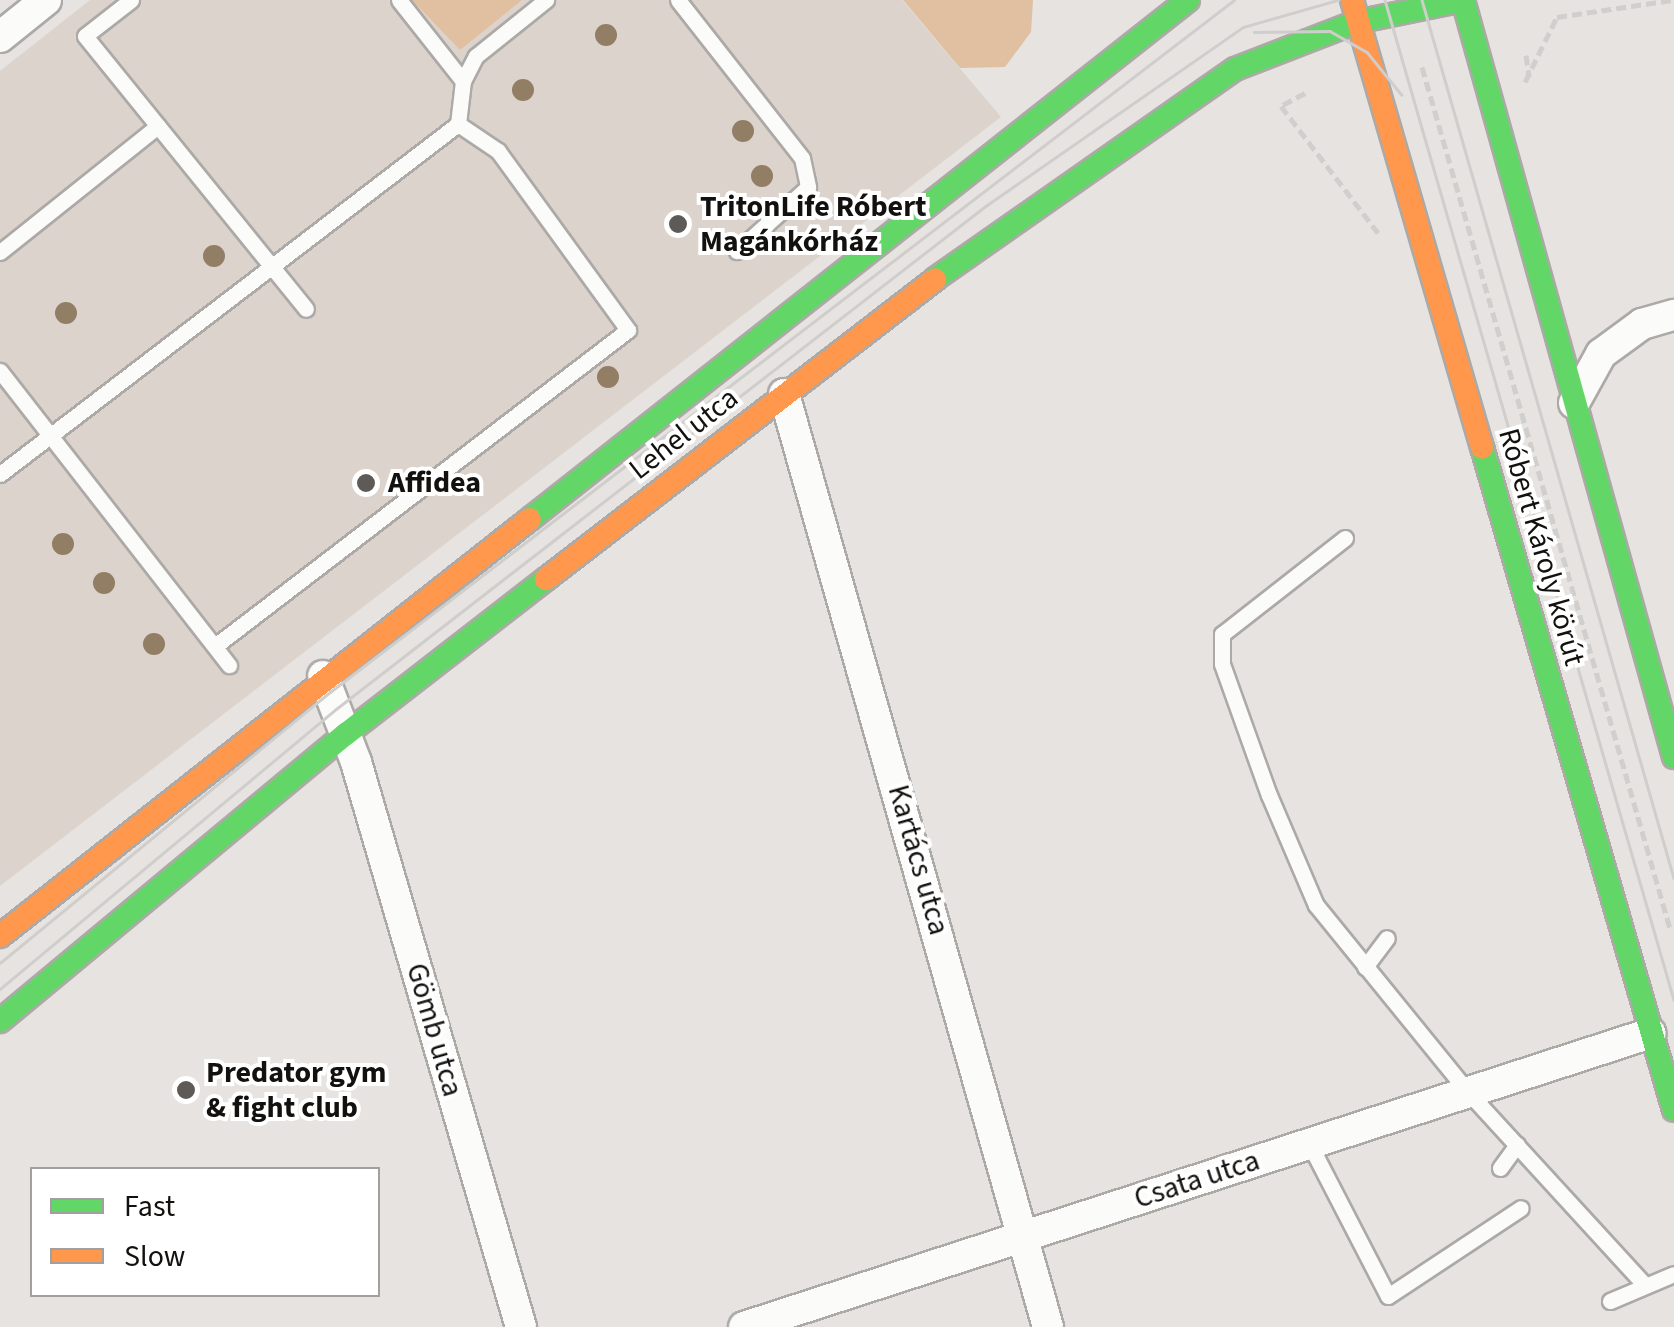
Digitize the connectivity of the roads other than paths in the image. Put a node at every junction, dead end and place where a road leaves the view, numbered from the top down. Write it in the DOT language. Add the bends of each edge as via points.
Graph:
graph roads {
  1 [pos="46,0"];
  2 [pos="131,0"];
  3 [pos="398,0"];
  4 [pos="546,0"];
  5 [pos="678,0"];
  6 [pos="1188,0"];
  7 [pos="1463,0"];
  8 [pos="1354,11"];
  9 [pos="0,37"];
  10 [pos="463,81"];
  11 [pos="458,124"];
  12 [pos="158,126"];
  13 [pos="737,251"];
  14 [pos="0,252"];
  15 [pos="272,267"];
  16 [pos="306,309"];
  17 [pos="1674,315"];
  18 [pos="0,371"];
  19 [pos="784,394"];
  20 [pos="1574,403"];
  21 [pos="49,435"];
  22 [pos="0,474"];
  23 [pos="1345,538"];
  24 [pos="215,646"];
  25 [pos="230,665"];
  26 [pos="323,676"];
  27 [pos="346,734"];
  28 [pos="1674,757"];
  29 [pos="0,936"];
  30 [pos="1386,938"];
  31 [pos="1365,967"];
  32 [pos="0,1021"];
  33 [pos="1651,1034"];
  34 [pos="1467,1090"];
  35 [pos="1674,1110"];
  36 [pos="1309,1143"];
  37 [pos="1517,1145"];
  38 [pos="1500,1168"];
  39 [pos="1521,1208"];
  40 [pos="1024,1238"];
  41 [pos="1674,1274"];
  42 [pos="1644,1284"];
  43 [pos="1610,1300"];
  44 [pos="521,1327"];
  45 [pos="744,1327"];
  46 [pos="1048,1327"];
  1 -- 9 [label="street"];
  2 -- 12 [label="lane" via="85,36"];
  3 -- 10 [label="lane"];
  4 -- 10 [label="lane" via="476,56"];
  5 -- 13 [label="lane" via="802,158 808,187"];
  6 -- 26 [label="main road, Lehel utca"];
  7 -- 8 [label="main road, Lehel utca"];
  7 -- 20 [label="main road"];
  8 -- 19 [label="main road, Lehel utca" via="1235,69 974,248"];
  8 -- 33 [label="main road, Róbert Károly körút"];
  10 -- 11 [label="lane"];
  11 -- 15 [label="lane"];
  11 -- 24 [label="lane" via="498,150 628,330"];
  12 -- 14 [label="lane"];
  12 -- 15 [label="lane"];
  15 -- 16 [label="lane"];
  15 -- 21 [label="lane"];
  17 -- 20 [label="street" via="1642,324 1601,354"];
  18 -- 21 [label="lane"];
  19 -- 27 [label="main road, Lehel utca"];
  19 -- 40 [label="street, Kartács utca"];
  20 -- 28 [label="main road"];
  21 -- 22 [label="lane"];
  21 -- 24 [label="lane"];
  23 -- 31 [label="lane" via="1234,620 1222,634 1222,664 1316,905"];
  24 -- 25 [label="lane"];
  26 -- 27 [label="street, Gömb utca"];
  26 -- 29 [label="main road, Lehel utca" via="265,711"];
  27 -- 32 [label="main road, Lehel utca"];
  27 -- 44 [label="street, Gömb utca"];
  30 -- 31 [label="lane"];
  31 -- 34 [label="lane"];
  33 -- 34 [label="street, Csata utca"];
  33 -- 35 [label="main road, Róbert Károly körút"];
  34 -- 36 [label="street, Csata utca"];
  34 -- 37 [label="lane"];
  36 -- 39 [label="lane" via="1388,1296"];
  36 -- 40 [label="street, Csata utca"];
  37 -- 38 [label="lane"];
  37 -- 42 [label="lane"];
  40 -- 45 [label="street, Csata utca"];
  40 -- 46 [label="street, Kartács utca"];
  41 -- 42 [label="lane"];
  42 -- 43 [label="lane"];
}
